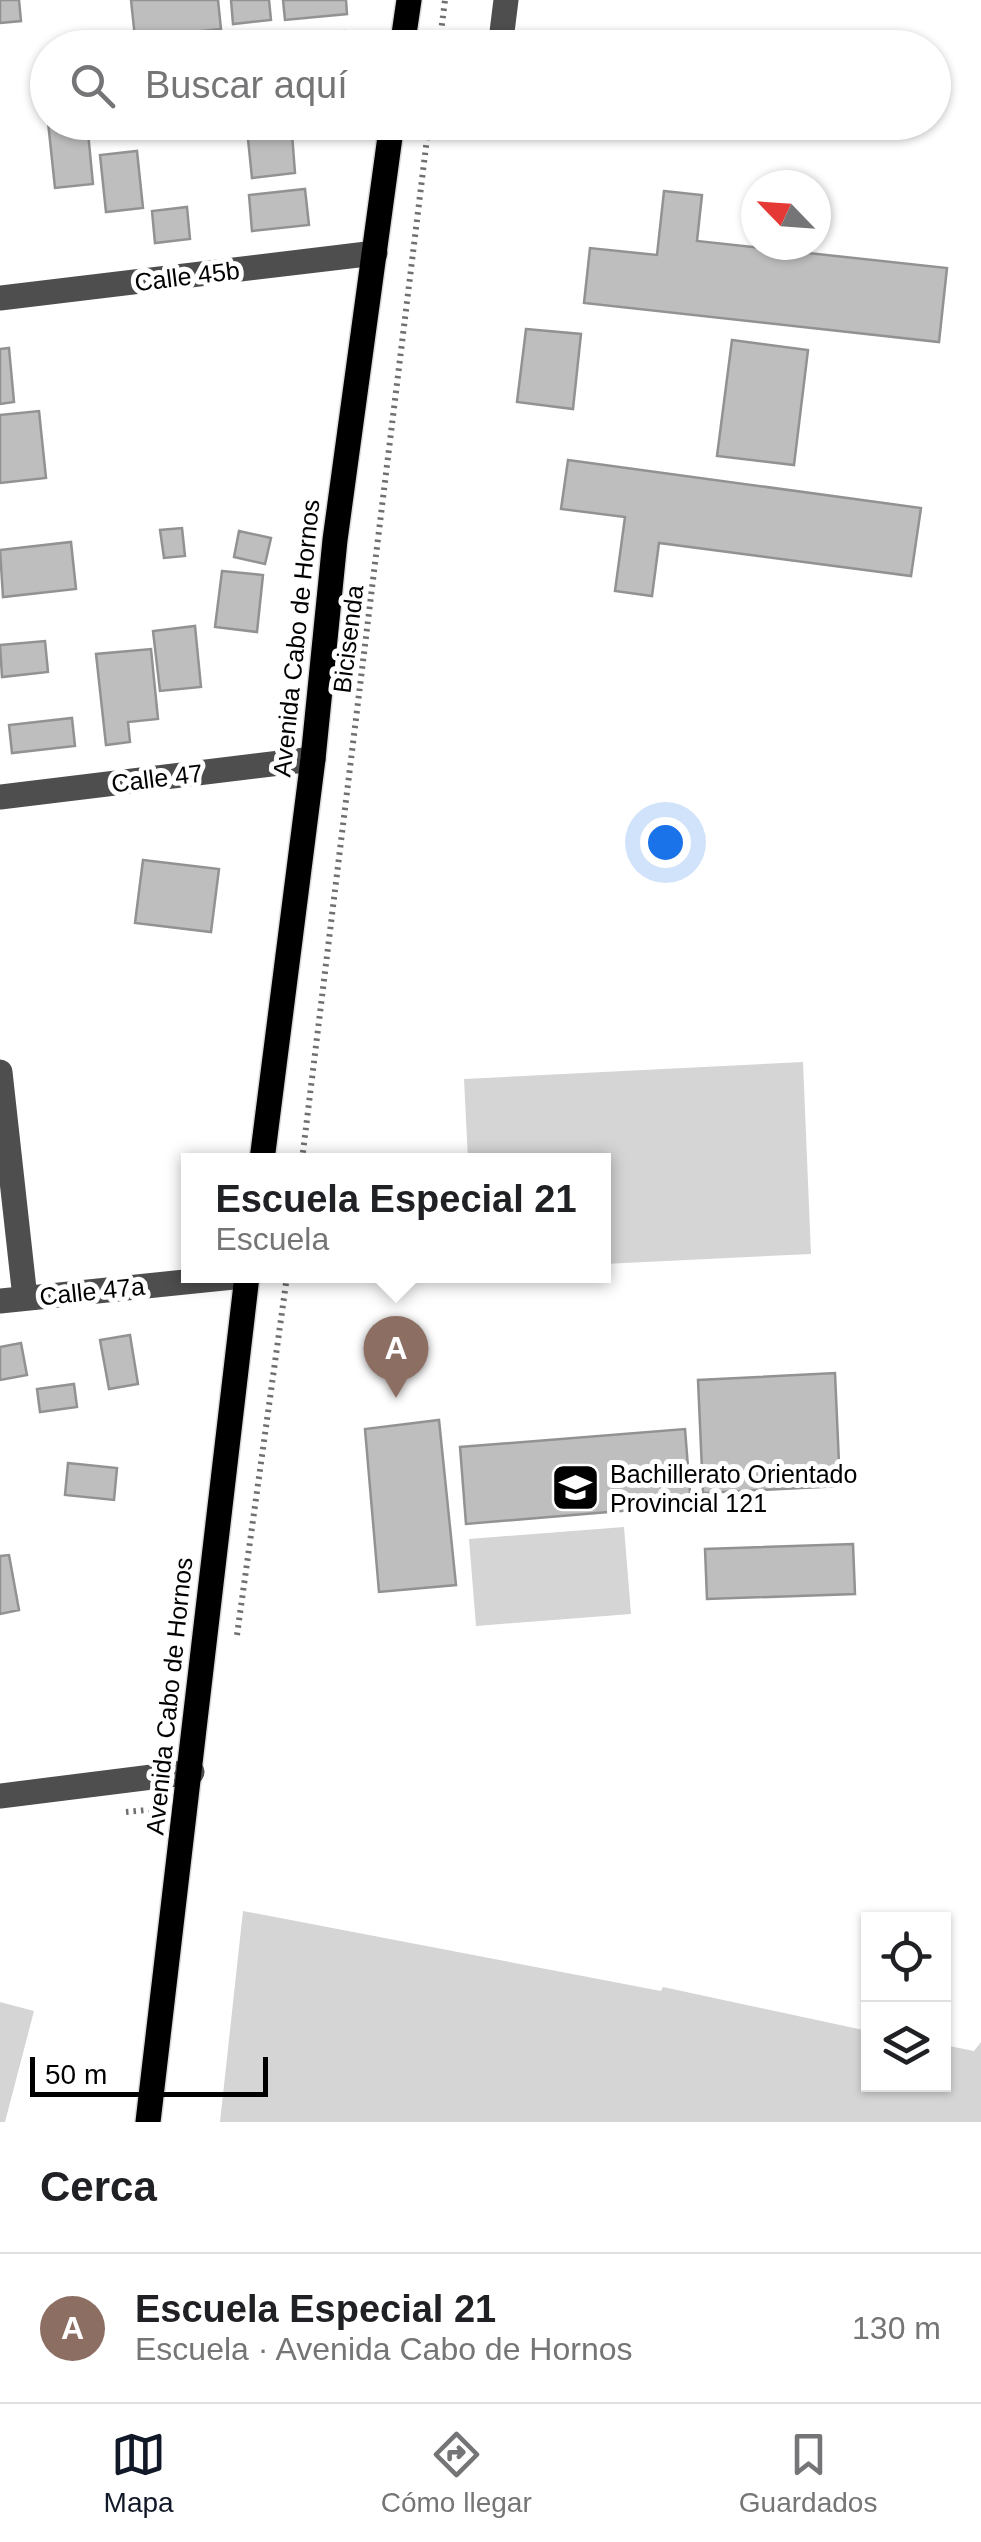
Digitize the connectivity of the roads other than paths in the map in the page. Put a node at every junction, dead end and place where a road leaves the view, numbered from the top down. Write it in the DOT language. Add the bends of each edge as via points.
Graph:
graph roads {
  1 [pos="408,0"];
  2 [pos="506,0"];
  3 [pos="404,30"];
  4 [pos="502,30"];
  5 [pos="390,140"];
  6 [pos="375,254"];
  7 [pos="0,298"];
  8 [pos="313,759"];
  9 [pos="0,797"];
  10 [pos="0,1072"];
  11 [pos="263,1153"];
  12 [pos="181,1282"];
  13 [pos="244,1283"];
  14 [pos="12,1299"];
  15 [pos="192,1772"];
  16 [pos="0,1796"];
  17 [pos="148,2122"];
  1 -- 3 [label="main road"];
  2 -- 4 [label="street"];
  5 -- 6 [label="main road, Avenida Cabo de Hornos"];
  6 -- 7 [label="street, Calle 45b"];
  6 -- 8 [label="main road, Avenida Cabo de Hornos"];
  8 -- 9 [label="street, Calle 47"];
  8 -- 11 [label="main road, Avenida Cabo de Hornos"];
  10 -- 14 [label="street"];
  12 -- 14 [label="street, Calle 47a"];
  13 -- 15 [label="main road, Avenida Cabo de Hornos"];
  15 -- 16 [label="street"];
  15 -- 17 [label="main road, Avenida Cabo de Hornos"];
}
